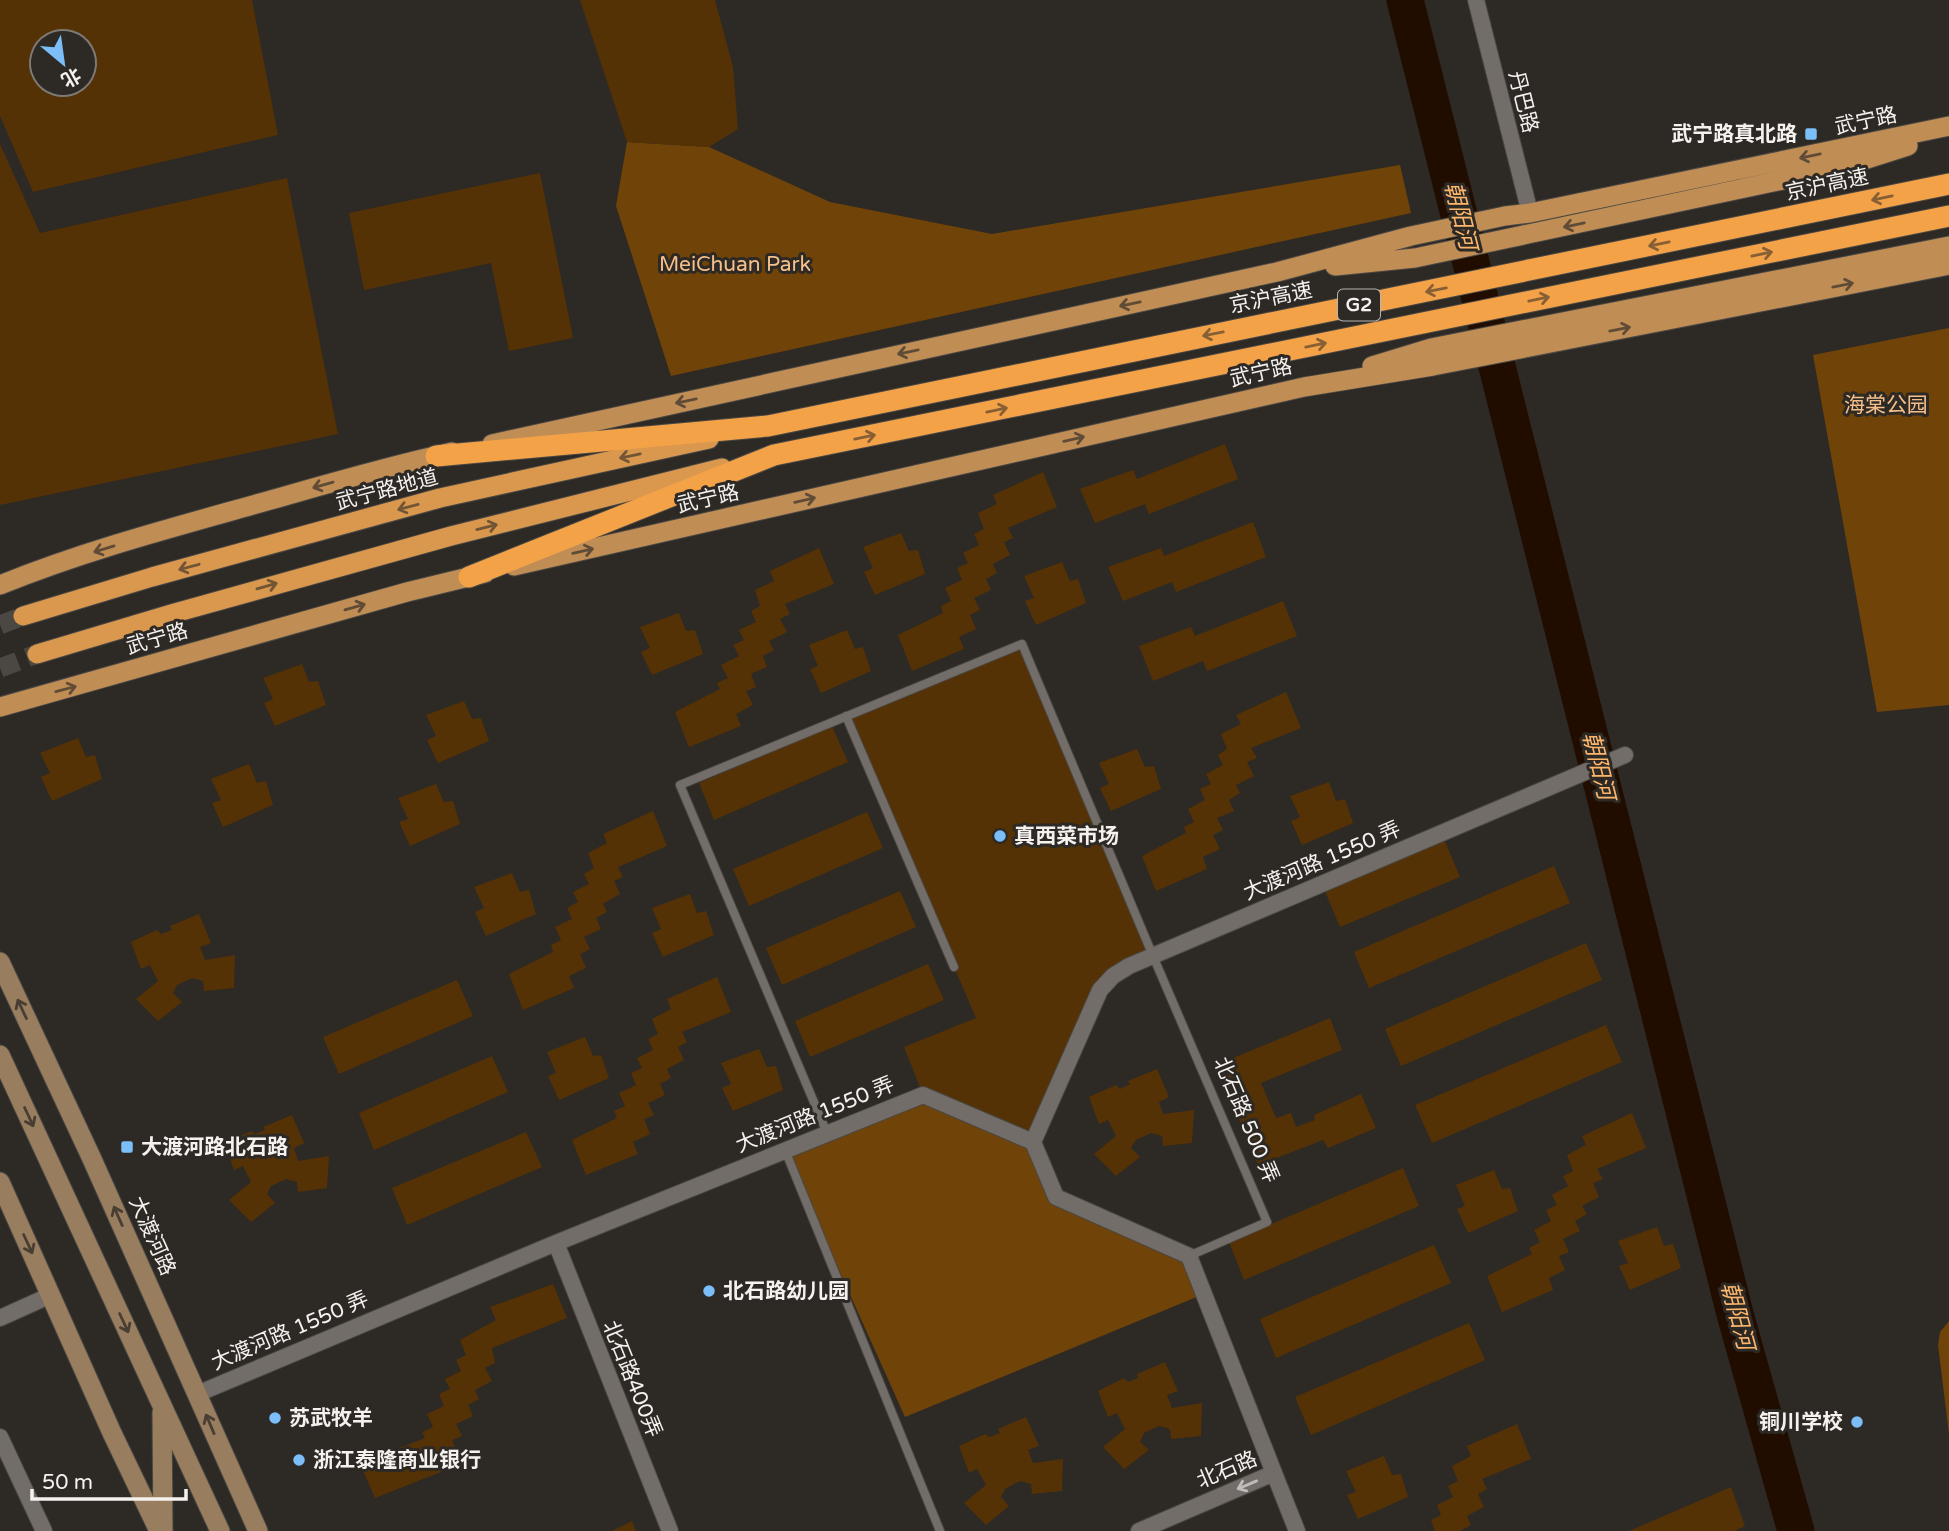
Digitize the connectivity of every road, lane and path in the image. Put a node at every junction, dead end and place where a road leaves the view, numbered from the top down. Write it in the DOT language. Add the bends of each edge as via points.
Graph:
graph roads {
  1 [pos="1476,0"];
  2 [pos="1949,126"];
  3 [pos="1949,133"];
  4 [pos="1949,184"];
  5 [pos="1530,214"];
  6 [pos="1949,216"];
  7 [pos="1949,246"];
  8 [pos="1949,265"];
  9 [pos="1277,272"];
  10 [pos="1432,357"];
  11 [pos="768,426"];
  12 [pos="774,455"];
  13 [pos="436,456"];
  14 [pos="469,576"];
  15 [pos="0,585"];
  16 [pos="23,616"];
  17 [pos="37,654"];
  18 [pos="0,707"];
  19 [pos="846,716"];
  20 [pos="1625,755"];
  21 [pos="1153,956"];
  22 [pos="0,962"];
  23 [pos="954,967"];
  24 [pos="0,1055"];
  25 [pos="827,1133"];
  26 [pos="1033,1142"];
  27 [pos="785,1150"];
  28 [pos="0,1182"];
  29 [pos="556,1243"];
  30 [pos="1189,1256"];
  31 [pos="51,1295"];
  32 [pos="0,1318"];
  33 [pos="197,1394"];
  34 [pos="162,1404"];
  35 [pos="0,1437"];
  36 [pos="1274,1473"];
  37 [pos="44,1531"];
  38 [pos="161,1531"];
  39 [pos="220,1531"];
  40 [pos="258,1531"];
  41 [pos="670,1531"];
  42 [pos="940,1531"];
  43 [pos="1139,1531"];
  44 [pos="1297,1531"];
  1 -- 5 [label="street, 丹巴路"];
  2 -- 5 [label="main road, 武宁路, one-way"];
  3 -- 9 [label="main road, one-way" via="1839,168 1415,258"];
  4 -- 11 [label="highway, 京沪高速 / G2, one-way"];
  5 -- 9 [label="main road, 武宁路" via="1411,236"];
  12 -- 6 [label="highway, G2, one-way"];
  7 -- 10 [label="main road"];
  10 -- 8 [label="main road, one-way" via="1529,347"];
  9 -- 13 [label="main road, one-way"];
  14 -- 10 [label="main road, 武宁路, one-way"];
  11 -- 13 [label="highway, 京沪高速"];
  11 -- 16 [label="highway, 武宁路地道, one-way" via="440,499"];
  12 -- 14 [label="highway"];
  17 -- 12 [label="highway, one-way" via="452,536"];
  13 -- 15 [label="main road, one-way" via="191,522"];
  18 -- 14 [label="main road, 武宁路, one-way"];
  19 -- 21 [label="lane" via="1022,644"];
  19 -- 23 [label="lane"];
  19 -- 25 [label="lane" via="680,785"];
  20 -- 21 [label="street, 大渡河路 1550 弄"];
  21 -- 26 [label="street, 大渡河路 1550 弄" via="1113,976 1100,990"];
  21 -- 30 [label="lane, 北石路 500 弄" via="1267,1222"];
  33 -- 22 [label="main road, 大渡河路, one-way"];
  24 -- 34 [label="main road, one-way"];
  25 -- 26 [label="street, 大渡河路 1550 弄" via="923,1095"];
  25 -- 27 [label="street, 大渡河路 1550 弄"];
  26 -- 30 [label="street" via="1056,1197"];
  27 -- 29 [label="street, 大渡河路 1550 弄"];
  27 -- 42 [label="lane"];
  28 -- 31 [label="main road, one-way"];
  29 -- 33 [label="street, 大渡河路 1550 弄"];
  29 -- 41 [label="street, 北石路400弄"];
  30 -- 36 [label="street"];
  31 -- 32 [label="street"];
  31 -- 38 [label="main road"];
  40 -- 33 [label="main road, 大渡河路, one-way"];
  34 -- 38 [label="main road"];
  34 -- 39 [label="main road"];
  35 -- 37 [label="street"];
  36 -- 43 [label="street, 北石路, one-way"];
  36 -- 44 [label="street, 北石路"];
}
